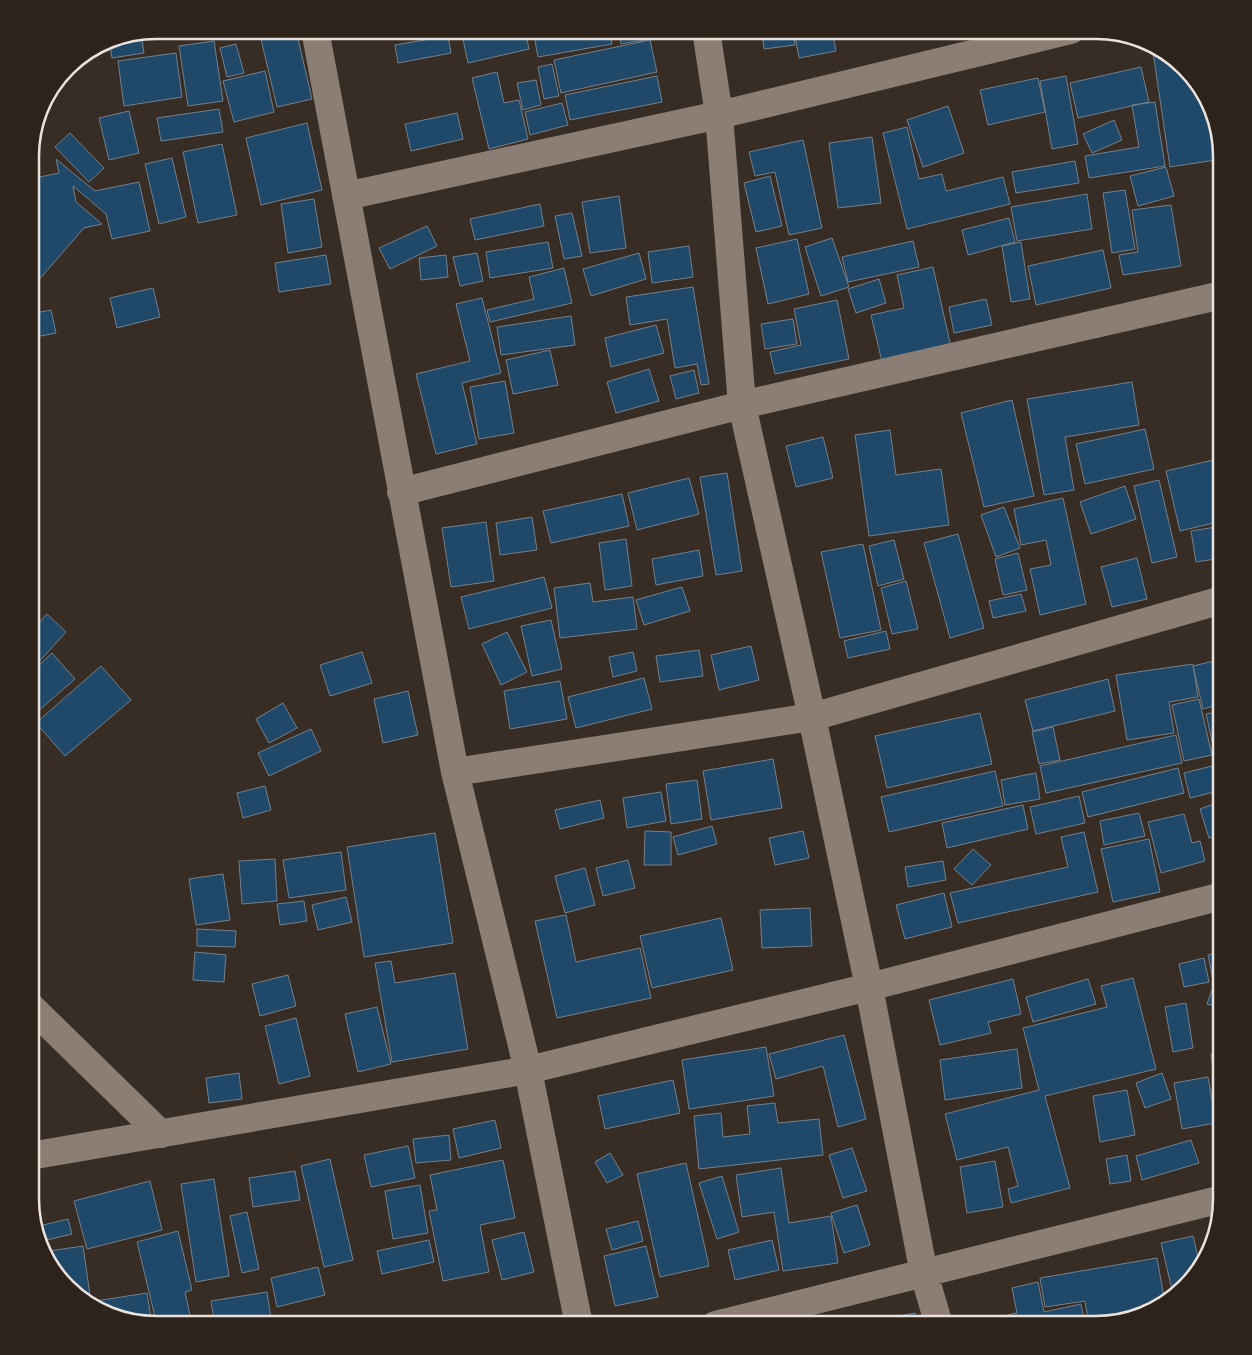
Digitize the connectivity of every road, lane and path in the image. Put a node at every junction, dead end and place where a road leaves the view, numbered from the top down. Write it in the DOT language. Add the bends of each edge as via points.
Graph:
graph roads {
  1 [pos="317,39"];
  2 [pos="707,39"];
  3 [pos="1034,39"];
  4 [pos="719,115"];
  5 [pos="346,196"];
  6 [pos="1213,297"];
  7 [pos="742,405"];
  8 [pos="401,492"];
  9 [pos="1213,603"];
  10 [pos="812,717"];
  11 [pos="454,772"];
  12 [pos="1213,898"];
  13 [pos="868,987"];
  14 [pos="39,1015"];
  15 [pos="528,1070"];
  16 [pos="161,1134"];
  17 [pos="39,1154"];
  18 [pos="1213,1201"];
  19 [pos="924,1274"];
  20 [pos="577,1316"];
  21 [pos="752,1316"];
  22 [pos="936,1316"];
  1 -- 5 [label="street"];
  2 -- 4 [label="street"];
  3 -- 4 [label="street"];
  4 -- 5 [label="street"];
  4 -- 7 [label="street"];
  5 -- 8 [label="street"];
  6 -- 7 [label="street"];
  7 -- 8 [label="street"];
  7 -- 10 [label="street"];
  8 -- 11 [label="street"];
  9 -- 10 [label="street"];
  10 -- 11 [label="street"];
  10 -- 13 [label="street"];
  11 -- 15 [label="street"];
  12 -- 13 [label="street"];
  13 -- 15 [label="street"];
  13 -- 19 [label="street"];
  14 -- 16 [label="street"];
  15 -- 16 [label="street"];
  15 -- 20 [label="street"];
  16 -- 17 [label="street"];
  18 -- 19 [label="street"];
  19 -- 21 [label="street"];
  19 -- 22 [label="street"];
}
